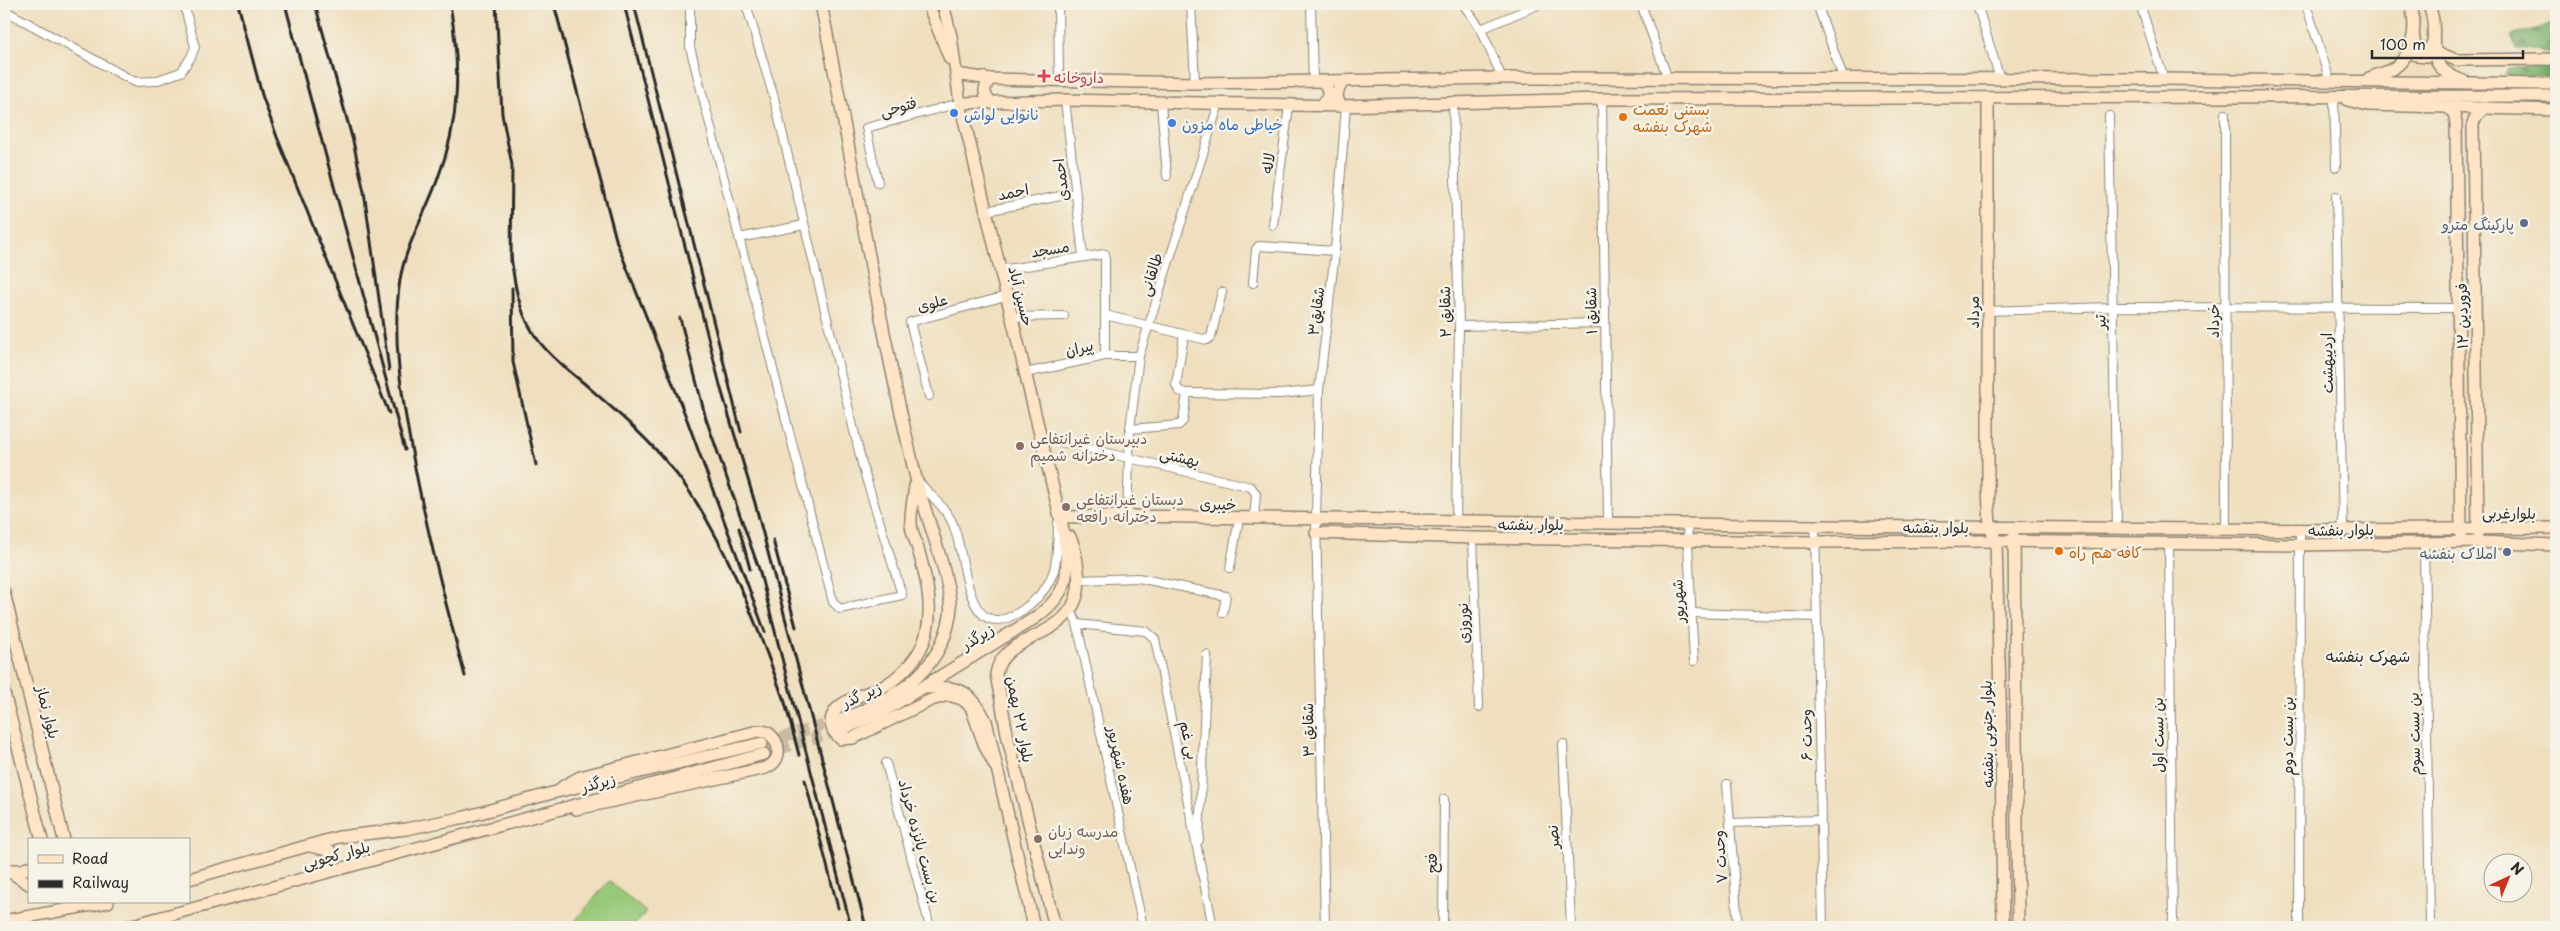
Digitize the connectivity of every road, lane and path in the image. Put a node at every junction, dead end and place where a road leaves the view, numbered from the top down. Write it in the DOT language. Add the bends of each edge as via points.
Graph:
graph roads {
  1 [pos="184,4"];
  2 [pos="690,4"];
  3 [pos="746,4"];
  4 [pos="821,4"];
  5 [pos="928,4"];
  6 [pos="943,4"];
  7 [pos="1058,4"];
  8 [pos="1191,4"];
  9 [pos="1311,4"];
  10 [pos="1463,4"];
  11 [pos="1540,4"];
  12 [pos="1642,4"];
  13 [pos="1817,4"];
  14 [pos="1977,4"];
  15 [pos="2140,4"];
  16 [pos="2306,4"];
  17 [pos="2410,4"];
  18 [pos="2428,4"];
  19 [pos="4,10"];
  20 [pos="1481,29"];
  21 [pos="2414,34"];
  22 [pos="2432,44"];
  23 [pos="2556,59"];
  24 [pos="956,74"];
  25 [pos="1502,78"];
  26 [pos="990,79"];
  27 [pos="1668,79"];
  28 [pos="2000,79"];
  29 [pos="2164,79"];
  30 [pos="1698,80"];
  31 [pos="1729,80"];
  32 [pos="1844,80"];
  33 [pos="2360,80"];
  34 [pos="1059,81"];
  35 [pos="2330,81"];
  36 [pos="1318,82"];
  37 [pos="1343,82"];
  38 [pos="1195,83"];
  39 [pos="2471,84"];
  40 [pos="2556,84"];
  41 [pos="2334,96"];
  42 [pos="2556,96"];
  43 [pos="1988,98"];
  44 [pos="1602,99"];
  45 [pos="1699,99"];
  46 [pos="1729,99"];
  47 [pos="1065,100"];
  48 [pos="1453,102"];
  49 [pos="960,103"];
  50 [pos="991,103"];
  51 [pos="1161,103"];
  52 [pos="1219,103"];
  53 [pos="1289,106"];
  54 [pos="1321,106"];
  55 [pos="1343,106"];
  56 [pos="2449,108"];
  57 [pos="2484,108"];
  58 [pos="2556,110"];
  59 [pos="2225,114"];
  60 [pos="2109,116"];
  61 [pos="2456,123"];
  62 [pos="2473,124"];
  63 [pos="2336,167"];
  64 [pos="1167,176"];
  65 [pos="878,182"];
  66 [pos="1075,193"];
  67 [pos="2336,196"];
  68 [pos="986,211"];
  69 [pos="804,225"];
  70 [pos="1273,225"];
  71 [pos="739,238"];
  72 [pos="1336,251"];
  73 [pos="1083,256"];
  74 [pos="1000,270"];
  75 [pos="1253,283"];
  76 [pos="1222,292"];
  77 [pos="1006,296"];
  78 [pos="2112,307"];
  79 [pos="2226,307"];
  80 [pos="2339,308"];
  81 [pos="2458,308"];
  82 [pos="1987,311"];
  83 [pos="1105,315"];
  84 [pos="1064,316"];
  85 [pos="1012,317"];
  86 [pos="1603,323"];
  87 [pos="1459,326"];
  88 [pos="1147,327"];
  89 [pos="1184,335"];
  90 [pos="1105,356"];
  91 [pos="1139,356"];
  92 [pos="1025,374"];
  93 [pos="1319,390"];
  94 [pos="1187,393"];
  95 [pos="929,396"];
  96 [pos="1130,429"];
  97 [pos="1040,437"];
  98 [pos="1128,458"];
  99 [pos="916,479"];
  100 [pos="2461,512"];
  101 [pos="2478,514"];
  102 [pos="1127,516"];
  103 [pos="1060,517"];
  104 [pos="1239,519"];
  105 [pos="1254,519"];
  106 [pos="1316,520"];
  107 [pos="1374,520"];
  108 [pos="1398,520"];
  109 [pos="1456,521"];
  110 [pos="1608,522"];
  111 [pos="1687,524"];
  112 [pos="1815,526"];
  113 [pos="1990,526"];
  114 [pos="2461,527"];
  115 [pos="2478,527"];
  116 [pos="2013,528"];
  117 [pos="2117,528"];
  118 [pos="2226,528"];
  119 [pos="2300,528"];
  120 [pos="2556,528"];
  121 [pos="2343,530"];
  122 [pos="1316,533"];
  123 [pos="1374,534"];
  124 [pos="1398,535"];
  125 [pos="1473,538"];
  126 [pos="1687,539"];
  127 [pos="1996,541"];
  128 [pos="1815,542"];
  129 [pos="2014,542"];
  130 [pos="2424,542"];
  131 [pos="2461,542"];
  132 [pos="2478,542"];
  133 [pos="2169,544"];
  134 [pos="2300,545"];
  135 [pos="2556,545"];
  136 [pos="1230,568"];
  137 [pos="1079,580"];
  138 [pos="4,592"];
  139 [pos="1071,610"];
  140 [pos="1691,612"];
  141 [pos="1223,613"];
  142 [pos="1816,617"];
  143 [pos="1077,624"];
  144 [pos="1207,655"];
  145 [pos="1694,661"];
  146 [pos="922,688"];
  147 [pos="4,693"];
  148 [pos="1479,707"];
  149 [pos="840,725"];
  150 [pos="1563,744"];
  151 [pos="886,763"];
  152 [pos="995,766"];
  153 [pos="1728,784"];
  154 [pos="552,793"];
  155 [pos="1022,795"];
  156 [pos="1003,799"];
  157 [pos="1444,799"];
  158 [pos="554,809"];
  159 [pos="1820,820"];
  160 [pos="1730,823"];
  161 [pos="41,835"];
  162 [pos="64,838"];
  163 [pos="306,846"];
  164 [pos="1199,852"];
  165 [pos="28,867"];
  166 [pos="5,869"];
  167 [pos="317,875"];
  168 [pos="190,879"];
  169 [pos="28,883"];
  170 [pos="67,904"];
  171 [pos="97,904"];
  172 [pos="75,908"];
  173 [pos="4,920"];
  174 [pos="2430,924"];
  175 [pos="2173,925"];
  176 [pos="125,927"];
  177 [pos="930,927"];
  178 [pos="1034,927"];
  179 [pos="1055,927"];
  180 [pos="1143,927"];
  181 [pos="1214,927"];
  182 [pos="1325,927"];
  183 [pos="1443,927"];
  184 [pos="1571,927"];
  185 [pos="1738,927"];
  186 [pos="1823,927"];
  187 [pos="2003,927"];
  188 [pos="2018,927"];
  189 [pos="2299,927"];
  1 -- 19 [label="street" via="195,47 181,72 156,82 135,82"];
  2 -- 71 [label="street" via="690,47"];
  3 -- 69 [label="street" via="774,98"];
  4 -- 99 [label="main road"];
  5 -- 24 [label="main road, حسین آباد"];
  6 -- 24 [label="main road, حسین آباد"];
  7 -- 34 [label="street"];
  8 -- 38 [label="street"];
  9 -- 36 [label="street"];
  10 -- 20 [label="street"];
  11 -- 20 [label="street"];
  12 -- 27 [label="street"];
  13 -- 32 [label="street"];
  14 -- 28 [label="street"];
  15 -- 29 [label="street"];
  16 -- 35 [label="street"];
  17 -- 21 [label="main road"];
  18 -- 22 [label="main road" via="2432,12"];
  20 -- 25 [label="street"];
  21 -- 22 [label="main road" via="2416,55 2427,56"];
  21 -- 33 [label="main road" via="2400,64"];
  22 -- 23 [label="main road" via="2439,53 2456,60"];
  22 -- 39 [label="main road" via="2437,64 2446,75"];
  24 -- 26 [label="main road"];
  24 -- 49 [label="main road, حسین آباد"];
  25 -- 27 [label="main road"];
  25 -- 37 [label="main road"];
  26 -- 34 [label="main road"];
  26 -- 50 [label="main road" via="984,87 985,96"];
  27 -- 30 [label="main road"];
  28 -- 29 [label="main road"];
  28 -- 32 [label="main road"];
  29 -- 35 [label="main road"];
  30 -- 31 [label="main road"];
  30 -- 45 [label="main road" via="1704,83 1706,90"];
  31 -- 32 [label="main road"];
  31 -- 46 [label="main road" via="1722,90"];
  33 -- 35 [label="main road"];
  33 -- 39 [label="main road"];
  34 -- 38 [label="main road"];
  36 -- 37 [label="main road"];
  36 -- 38 [label="main road"];
  36 -- 54 [label="main road" via="1328,92"];
  37 -- 55 [label="main road" via="1336,98"];
  39 -- 40 [label="main road"];
  41 -- 42 [label="main road"];
  41 -- 43 [label="main road"];
  41 -- 56 [label="main road" via="2368,105"];
  41 -- 63 [label="street"];
  43 -- 46 [label="main road"];
  43 -- 82 [label="main road, مرداد"];
  44 -- 45 [label="main road"];
  44 -- 48 [label="main road"];
  44 -- 86 [label="street, شقایق ۱"];
  45 -- 46 [label="main road"];
  47 -- 50 [label="main road"];
  47 -- 51 [label="main road"];
  47 -- 66 [label="street, احمدی"];
  48 -- 55 [label="main road"];
  48 -- 87 [label="street, شقایق ۲"];
  49 -- 50 [label="main road"];
  49 -- 65 [label="street, فتوحی" via="866,128"];
  49 -- 68 [label="main road, حسین آباد"];
  51 -- 52 [label="main road"];
  51 -- 64 [label="street"];
  52 -- 53 [label="main road"];
  52 -- 88 [label="street, طالقانی"];
  53 -- 54 [label="main road"];
  53 -- 70 [label="street, لاله"];
  54 -- 55 [label="main road"];
  55 -- 72 [label="street, شقایق۳"];
  56 -- 57 [label="main road"];
  56 -- 61 [label="main road, فروردین ۱۲"];
  57 -- 58 [label="main road"];
  57 -- 62 [label="main road"];
  59 -- 79 [label="street, خرداد"];
  60 -- 78 [label="street, تیر"];
  61 -- 62 [label="main road" via="2465,120"];
  61 -- 81 [label="main road, فروردین ۱۲"];
  62 -- 101 [label="main road, فروردین ۱۲"];
  66 -- 68 [label="street, احمد"];
  66 -- 73 [label="street, احمدی"];
  67 -- 80 [label="street, اردیبهشت"];
  68 -- 74 [label="main road, حسین آباد"];
  69 -- 71 [label="street"];
  69 -- 71 [label="street" via="863,468 902,595 840,609 833,602"];
  72 -- 75 [label="street" via="1259,246"];
  72 -- 93 [label="street, شقایق۳"];
  73 -- 74 [label="street, مسجد"];
  73 -- 83 [label="street, مسجد" via="1104,254"];
  74 -- 77 [label="main road, حسین آباد"];
  76 -- 89 [label="street" via="1209,339"];
  77 -- 85 [label="main road, حسین آباد"];
  77 -- 95 [label="street, علوی" via="910,322"];
  78 -- 79 [label="street"];
  78 -- 82 [label="street"];
  78 -- 117 [label="street, تیر"];
  79 -- 80 [label="street"];
  79 -- 118 [label="street, خرداد"];
  80 -- 81 [label="street"];
  80 -- 121 [label="street, اردیبهشت"];
  81 -- 100 [label="main road, فروردین ۱۲"];
  82 -- 113 [label="main road, مرداد"];
  83 -- 88 [label="street"];
  83 -- 90 [label="street"];
  84 -- 85 [label="street"];
  85 -- 92 [label="main road, حسین آباد"];
  86 -- 87 [label="street"];
  86 -- 110 [label="street, شقایق ۱"];
  87 -- 109 [label="street, شقایق ۲"];
  88 -- 89 [label="street"];
  88 -- 91 [label="street, طالقانی"];
  89 -- 94 [label="street" via="1176,385"];
  90 -- 91 [label="street, پیران"];
  90 -- 92 [label="street, پیران"];
  91 -- 96 [label="street, طالقانی"];
  92 -- 97 [label="main road, حسین آباد"];
  93 -- 94 [label="street" via="1281,394"];
  93 -- 106 [label="street, شقایق۳"];
  94 -- 96 [label="street" via="1181,423"];
  96 -- 98 [label="street, طالقانی"];
  97 -- 98 [label="street, بهشتی"];
  97 -- 103 [label="main road, حسین آباد"];
  98 -- 102 [label="street, طالقانی"];
  98 -- 105 [label="street, بهشتی" via="1251,487 1255,490"];
  99 -- 103 [label="street" via="951,520 974,604 984,617 995,620 1025,608 1048,587 1057,561"];
  99 -- 149 [label="main road, زیر گذر" via="946,584 951,614 940,648 920,675 880,704"];
  99 -- 152 [label="main road" via="911,524 930,607 926,636 905,670 886,684 840,705 831,717 831,727 841,739 853,738 948,695 962,699 971,707"];
  100 -- 101 [label="main road" via="2469,518"];
  100 -- 114 [label="main road, فروردین ۱۲"];
  101 -- 115 [label="main road, فروردین ۱۲"];
  102 -- 103 [label="main road, خیبری"];
  102 -- 104 [label="main road, خیبری"];
  103 -- 137 [label="main road" via="1071,540"];
  103 -- 146 [label="main road, زیرگذر" via="1068,570 1057,600 1036,618"];
  104 -- 105 [label="main road, خیبری"];
  104 -- 136 [label="street"];
  105 -- 106 [label="main road, خیبری"];
  106 -- 107 [label="main road, بلوار بنفشه"];
  106 -- 122 [label="street, شقایق ۳"];
  107 -- 108 [label="main road, بلوار بنفشه"];
  107 -- 123 [label="main road" via="1380,527"];
  108 -- 109 [label="main road, بلوار بنفشه"];
  108 -- 124 [label="main road" via="1392,527"];
  109 -- 110 [label="main road, بلوار بنفشه"];
  110 -- 111 [label="main road, بلوار بنفشه"];
  111 -- 112 [label="main road, بلوار بنفشه"];
  111 -- 126 [label="street, شهریور"];
  112 -- 113 [label="main road, بلوار بنفشه"];
  112 -- 128 [label="street, وحدت ۶"];
  113 -- 116 [label="main road, بلوار بنفشه"];
  113 -- 127 [label="main road"];
  114 -- 115 [label="main road, بلوارغربی"];
  114 -- 121 [label="main road, بلوار بنفشه"];
  114 -- 131 [label="main road, فروردین ۱۲"];
  115 -- 120 [label="main road, بلوارغربی"];
  115 -- 132 [label="main road, فروردین ۱۲"];
  116 -- 117 [label="main road, بلوار بنفشه"];
  116 -- 129 [label="main road, بلوار جنوبی بنفشه"];
  117 -- 118 [label="main road, بلوار بنفشه"];
  118 -- 119 [label="main road, بلوار بنفشه"];
  119 -- 121 [label="main road, بلوار بنفشه"];
  119 -- 134 [label="street, بن بست دوم"];
  122 -- 123 [label="main road, بلوار بنفشه"];
  122 -- 182 [label="street, شقایق ۳"];
  123 -- 124 [label="main road, بلوار بنفشه"];
  124 -- 125 [label="main road, بلوار بنفشه"];
  125 -- 126 [label="main road, بلوار بنفشه"];
  125 -- 148 [label="street, نوروزی"];
  126 -- 128 [label="main road, بلوار بنفشه"];
  126 -- 140 [label="street, شهریور"];
  127 -- 128 [label="main road, بلوار بنفشه"];
  127 -- 129 [label="main road, بلوار بنفشه"];
  127 -- 187 [label="main road, بلوار جنوبی بنفشه"];
  128 -- 142 [label="street, وحدت ۶"];
  129 -- 133 [label="main road, بلوار بنفشه"];
  129 -- 188 [label="main road, بلوار جنوبی بنفشه"];
  130 -- 131 [label="main road, بلوار بنفشه"];
  130 -- 134 [label="main road, بلوار بنفشه"];
  130 -- 174 [label="street, بن بست سوم"];
  131 -- 132 [label="main road, بلوار بنفشه"];
  132 -- 135 [label="main road, بلوار بنفشه"];
  133 -- 134 [label="main road, بلوار بنفشه"];
  133 -- 175 [label="street, بن بست اول"];
  134 -- 189 [label="street, بن بست دوم"];
  137 -- 139 [label="main road" via="1078,594"];
  137 -- 141 [label="street" via="1138,578 1226,596"];
  138 -- 162 [label="main road, بلوار نماز"];
  139 -- 143 [label="street, هفده شهریور"];
  139 -- 155 [label="main road, بلوار ۲۲ بهمن" via="1060,621 1005,654 998,664 998,691"];
  140 -- 142 [label="street"];
  140 -- 145 [label="street, شهریور"];
  142 -- 159 [label="street, وحدت ۶"];
  143 -- 164 [label="street, بی غم" via="1146,631 1155,639"];
  143 -- 180 [label="street, هفده شهریور"];
  144 -- 164 [label="street"];
  146 -- 149 [label="main road, زیرگذر" via="879,714"];
  146 -- 152 [label="main road" via="963,690 976,702 986,721"];
  147 -- 161 [label="main road"];
  150 -- 184 [label="street, نصر"];
  151 -- 177 [label="street, بن بست پانزده خرداد"];
  152 -- 156 [label="main road"];
  153 -- 160 [label="street, وحدت ۷"];
  154 -- 158 [label="main road, زیرگذر" via="763,749"];
  154 -- 158 [label="main road" via="580,777 758,731 767,732 778,744 776,760 766,768 584,809"];
  154 -- 163 [label="main road, بلوار کچویی" via="465,817 356,833"];
  155 -- 156 [label="main road"];
  155 -- 179 [label="main road, بلوار ۲۲ بهمن"];
  156 -- 178 [label="main road"];
  157 -- 183 [label="street, فتح"];
  158 -- 167 [label="main road, بلوار کچویی"];
  159 -- 160 [label="street"];
  159 -- 186 [label="street, وحدت ۶"];
  160 -- 185 [label="street, وحدت ۷"];
  163 -- 167 [label="main road" via="329,850 334,855 333,862"];
  163 -- 168 [label="main road, بلوار کچویی"];
  164 -- 181 [label="street, بی غم"];
  165 -- 166 [label="main road"];
  166 -- 169 [label="main road"];
  167 -- 176 [label="main road, بلوار کچویی"];
  170 -- 172 [label="main road"];
  171 -- 172 [label="main road"];
  172 -- 173 [label="main road"];
}
